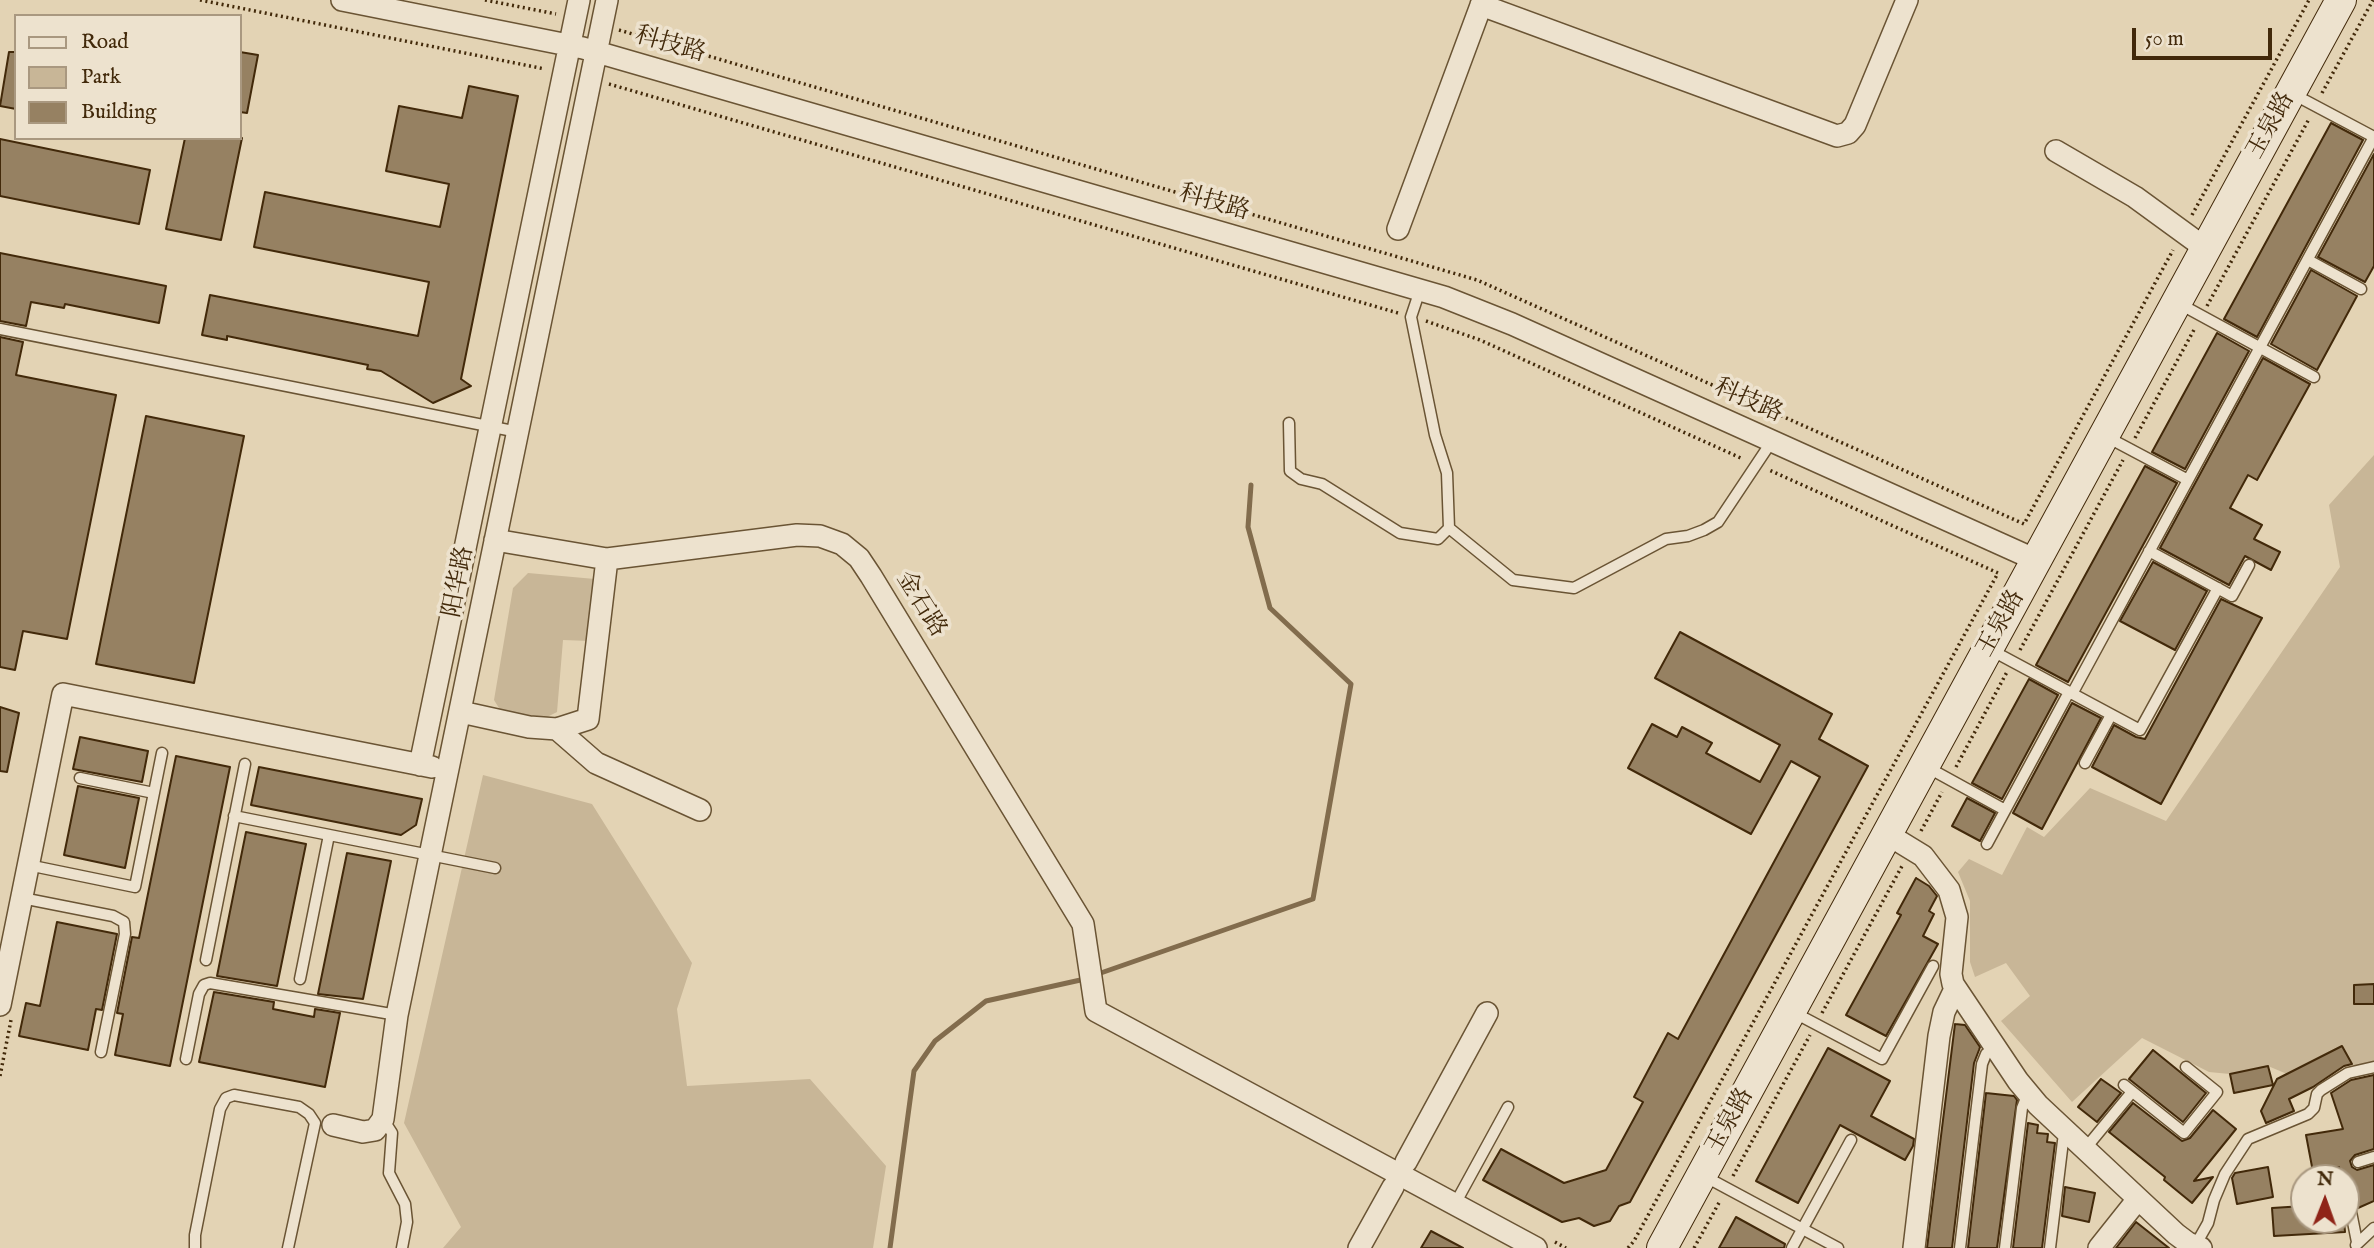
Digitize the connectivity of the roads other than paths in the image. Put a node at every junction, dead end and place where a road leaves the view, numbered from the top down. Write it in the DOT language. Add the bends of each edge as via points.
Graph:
graph roads {
  1 [pos="343,0"];
  2 [pos="579,0"];
  3 [pos="607,0"];
  4 [pos="1907,0"];
  5 [pos="2341,0"];
  6 [pos="1482,3"];
  7 [pos="570,45"];
  8 [pos="597,52"];
  9 [pos="2302,101"];
  10 [pos="2374,137"];
  11 [pos="2056,151"];
  12 [pos="1398,229"];
  13 [pos="2194,240"];
  14 [pos="2308,260"];
  15 [pos="2361,289"];
  16 [pos="1420,290"];
  17 [pos="2189,309"];
  18 [pos="0,329"];
  19 [pos="2260,348"];
  20 [pos="2314,377"];
  21 [pos="1289,423"];
  22 [pos="491,427"];
  23 [pos="518,432"];
  24 [pos="1772,441"];
  25 [pos="2117,442"];
  26 [pos="2188,480"];
  27 [pos="1450,528"];
  28 [pos="495,540"];
  29 [pos="2149,551"];
  30 [pos="607,559"];
  31 [pos="2036,560"];
  32 [pos="2249,565"];
  33 [pos="2218,588"];
  34 [pos="2001,654"];
  35 [pos="2070,693"];
  36 [pos="461,712"];
  37 [pos="2111,715"];
  38 [pos="557,729"];
  39 [pos="162,753"];
  40 [pos="2085,763"];
  41 [pos="245,764"];
  42 [pos="420,765"];
  43 [pos="448,771"];
  44 [pos="1937,772"];
  45 [pos="80,778"];
  46 [pos="154,793"];
  47 [pos="700,810"];
  48 [pos="2006,810"];
  49 [pos="234,816"];
  50 [pos="329,835"];
  51 [pos="1900,841"];
  52 [pos="1987,844"];
  53 [pos="429,855"];
  54 [pos="28,865"];
  55 [pos="495,868"];
  56 [pos="22,898"];
  57 [pos="206,960"];
  58 [pos="1933,966"];
  59 [pos="300,979"];
  60 [pos="1955,989"];
  61 [pos="0,1005"];
  62 [pos="1487,1013"];
  63 [pos="397,1015"];
  64 [pos="1804,1017"];
  65 [pos="1995,1047"];
  66 [pos="101,1052"];
  67 [pos="186,1059"];
  68 [pos="2186,1067"];
  69 [pos="2374,1067"];
  70 [pos="2028,1093"];
  71 [pos="1508,1107"];
  72 [pos="383,1119"];
  73 [pos="324,1124"];
  74 [pos="2066,1131"];
  75 [pos="1851,1140"];
  76 [pos="2085,1149"];
  77 [pos="2374,1157"];
  78 [pos="1406,1162"];
  79 [pos="2358,1162"];
  80 [pos="1714,1182"];
  81 [pos="1393,1187"];
  82 [pos="2138,1199"];
  83 [pos="1455,1204"];
  84 [pos="2374,1228"];
  85 [pos="1802,1229"];
  86 [pos="2356,1245"];
  87 [pos="2198,1247"];
  88 [pos="195,1248"];
  89 [pos="288,1248"];
  90 [pos="402,1248"];
  91 [pos="1359,1248"];
  92 [pos="1536,1248"];
  93 [pos="1662,1248"];
  94 [pos="1792,1248"];
  95 [pos="1838,1248"];
  96 [pos="1914,1248"];
  97 [pos="1960,1248"];
  98 [pos="2005,1248"];
  99 [pos="2050,1248"];
  100 [pos="2099,1248"];
  1 -- 7 [label="street, 科技路"];
  2 -- 7 [label="street, 阳华路"];
  3 -- 8 [label="street, 阳华路"];
  4 -- 6 [label="street" via="1855,125 1837,136"];
  5 -- 9 [label="street, 玉泉路"];
  6 -- 12 [label="street"];
  7 -- 8 [label="street, 科技路"];
  7 -- 22 [label="street, 阳华路"];
  8 -- 16 [label="street, 科技路"];
  8 -- 23 [label="street, 阳华路"];
  9 -- 10 [label="lane"];
  9 -- 13 [label="street, 玉泉路"];
  10 -- 14 [label="lane"];
  11 -- 13 [label="street" via="2135,197"];
  13 -- 17 [label="street, 玉泉路"];
  14 -- 15 [label="lane"];
  14 -- 19 [label="lane"];
  16 -- 24 [label="street, 科技路" via="1512,324"];
  16 -- 27 [label="lane" via="1411,317 1447,473"];
  17 -- 19 [label="lane"];
  17 -- 25 [label="street, 玉泉路"];
  18 -- 22 [label="lane"];
  19 -- 20 [label="lane"];
  19 -- 26 [label="lane"];
  21 -- 27 [label="lane" via="1290,471 1301,479 1322,484 1400,533 1438,539"];
  22 -- 23 [label="lane"];
  22 -- 42 [label="street, 阳华路"];
  23 -- 28 [label="street, 阳华路"];
  24 -- 27 [label="lane" via="1718,522 1688,536 1667,539 1574,588 1513,580"];
  24 -- 31 [label="street, 科技路"];
  25 -- 26 [label="lane"];
  25 -- 31 [label="street, 玉泉路"];
  26 -- 29 [label="lane"];
  28 -- 30 [label="street, 金石路"];
  28 -- 36 [label="street, 阳华路"];
  29 -- 33 [label="lane"];
  29 -- 35 [label="lane"];
  30 -- 38 [label="street" via="588,719"];
  30 -- 83 [label="street, 金石路" via="797,535 842,544 859,558 1083,924 1096,1011"];
  31 -- 34 [label="street, 玉泉路"];
  32 -- 33 [label="lane" via="2232,596"];
  33 -- 37 [label="lane" via="2140,730"];
  34 -- 35 [label="lane"];
  34 -- 44 [label="street, 玉泉路"];
  35 -- 37 [label="lane"];
  35 -- 48 [label="lane"];
  36 -- 38 [label="street"];
  36 -- 43 [label="street, 阳华路"];
  37 -- 40 [label="lane"];
  38 -- 47 [label="street" via="596,763"];
  39 -- 46 [label="lane"];
  41 -- 49 [label="lane"];
  42 -- 43 [label="street"];
  42 -- 54 [label="street" via="63,694"];
  43 -- 53 [label="street, 阳华路"];
  44 -- 48 [label="lane"];
  44 -- 51 [label="street, 玉泉路"];
  45 -- 46 [label="lane"];
  46 -- 54 [label="lane" via="135,887"];
  48 -- 52 [label="lane"];
  49 -- 50 [label="lane"];
  49 -- 57 [label="lane"];
  50 -- 53 [label="lane"];
  50 -- 59 [label="lane"];
  51 -- 60 [label="street" via="1933,866 1953,899 1958,930 1951,974"];
  51 -- 64 [label="street, 玉泉路"];
  53 -- 55 [label="lane"];
  53 -- 63 [label="street, 阳华路"];
  54 -- 56 [label="street"];
  56 -- 61 [label="street"];
  56 -- 66 [label="lane" via="124,922"];
  58 -- 64 [label="lane" via="1882,1059"];
  60 -- 65 [label="street"];
  60 -- 96 [label="street" via="1939,1036"];
  62 -- 78 [label="street"];
  63 -- 67 [label="lane" via="210,983 199,994"];
  63 -- 72 [label="street, 阳华路"];
  64 -- 80 [label="street, 玉泉路"];
  65 -- 70 [label="street"];
  65 -- 97 [label="lane" via="1982,1064"];
  68 -- 76 [label="lane" via="2217,1093 2184,1133 2128,1088"];
  69 -- 87 [label="lane" via="2348,1073 2321,1090 2308,1114 2248,1139 2225,1174"];
  70 -- 74 [label="street"];
  70 -- 98 [label="lane" via="2022,1108"];
  71 -- 83 [label="lane"];
  72 -- 73 [label="street" via="375,1130 363,1132"];
  72 -- 90 [label="lane" via="392,1133 389,1173 405,1204"];
  73 -- 88 [label="lane" via="299,1107 247,1096 226,1098 220,1109"];
  73 -- 89 [label="lane"];
  74 -- 76 [label="street"];
  74 -- 99 [label="lane"];
  75 -- 85 [label="lane"];
  76 -- 82 [label="street"];
  77 -- 79 [label="lane"];
  80 -- 85 [label="lane"];
  80 -- 93 [label="street, 玉泉路"];
  81 -- 91 [label="street"];
  82 -- 87 [label="street" via="2176,1234"];
  82 -- 100 [label="street"];
  83 -- 92 [label="street"];
  84 -- 86 [label="lane"];
  85 -- 94 [label="lane"];
  85 -- 95 [label="lane"];
}
